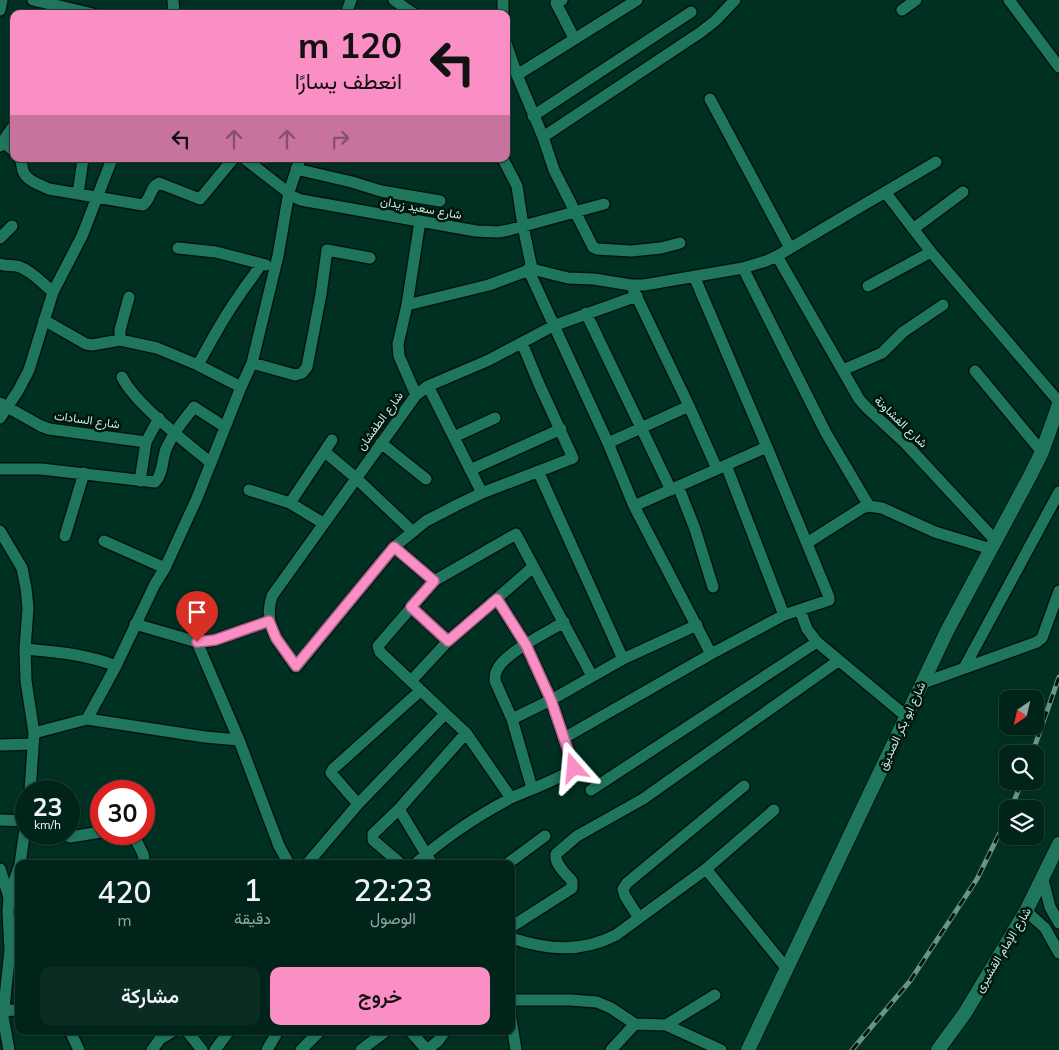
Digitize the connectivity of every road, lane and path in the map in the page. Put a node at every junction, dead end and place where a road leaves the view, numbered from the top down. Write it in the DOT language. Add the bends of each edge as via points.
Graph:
graph roads {
  1 [pos="2,0"];
  2 [pos="394,0"];
  3 [pos="562,0"];
  4 [pos="735,0"];
  5 [pos="916,0"];
  6 [pos="1009,0"];
  7 [pos="40,1"];
  8 [pos="633,1"];
  9 [pos="0,10"];
  10 [pos="65,10"];
  11 [pos="408,10"];
  12 [pos="902,10"];
  13 [pos="691,12"];
  14 [pos="574,38"];
  15 [pos="510,55"];
  16 [pos="1059,67"];
  17 [pos="517,75"];
  18 [pos="710,99"];
  19 [pos="533,116"];
  20 [pos="10,131"];
  21 [pos="543,137"];
  22 [pos="2,144"];
  23 [pos="21,162"];
  24 [pos="83,162"];
  25 [pos="111,162"];
  26 [pos="231,162"];
  27 [pos="250,162"];
  28 [pos="505,162"];
  29 [pos="936,162"];
  30 [pos="298,164"];
  31 [pos="289,192"];
  32 [pos="885,192"];
  33 [pos="963,192"];
  34 [pos="78,194"];
  35 [pos="97,198"];
  36 [pos="440,201"];
  37 [pos="604,204"];
  38 [pos="576,212"];
  39 [pos="420,222"];
  40 [pos="12,226"];
  41 [pos="523,226"];
  42 [pos="913,229"];
  43 [pos="0,238"];
  44 [pos="680,243"];
  45 [pos="178,248"];
  46 [pos="790,248"];
  47 [pos="931,252"];
  48 [pos="777,256"];
  49 [pos="370,258"];
  50 [pos="0,264"];
  51 [pos="261,264"];
  52 [pos="275,267"];
  53 [pos="743,268"];
  54 [pos="530,269"];
  55 [pos="694,276"];
  56 [pos="631,285"];
  57 [pos="868,286"];
  58 [pos="53,292"];
  59 [pos="637,296"];
  60 [pos="129,297"];
  61 [pos="407,305"];
  62 [pos="943,305"];
  63 [pos="586,313"];
  64 [pos="44,320"];
  65 [pos="554,326"];
  66 [pos="120,340"];
  67 [pos="522,343"];
  68 [pos="252,363"];
  69 [pos="198,365"];
  70 [pos="843,370"];
  71 [pos="975,371"];
  72 [pos="122,376"];
  73 [pos="428,386"];
  74 [pos="241,387"];
  75 [pos="416,395"];
  76 [pos="1059,403"];
  77 [pos="4,405"];
  78 [pos="690,406"];
  79 [pos="0,418"];
  80 [pos="159,418"];
  81 [pos="495,418"];
  82 [pos="225,427"];
  83 [pos="642,428"];
  84 [pos="561,429"];
  85 [pos="174,432"];
  86 [pos="454,437"];
  87 [pos="332,440"];
  88 [pos="146,442"];
  89 [pos="381,443"];
  90 [pos="608,443"];
  91 [pos="767,447"];
  92 [pos="325,452"];
  93 [pos="1042,452"];
  94 [pos="211,463"];
  95 [pos="722,467"];
  96 [pos="0,469"];
  97 [pos="470,470"];
  98 [pos="538,471"];
  99 [pos="84,473"];
  100 [pos="356,478"];
  101 [pos="426,479"];
  102 [pos="140,481"];
  103 [pos="675,488"];
  104 [pos="250,490"];
  105 [pos="1059,492"];
  106 [pos="482,493"];
  107 [pos="290,504"];
  108 [pos="634,506"];
  109 [pos="869,506"];
  110 [pos="323,524"];
  111 [pos="0,531"];
  112 [pos="412,532"];
  113 [pos="65,536"];
  114 [pos="104,541"];
  115 [pos="806,543"];
  116 [pos="993,545"];
  117 [pos="394,547"];
  118 [pos="533,567"];
  119 [pos="165,568"];
  120 [pos="434,581"];
  121 [pos="713,587"];
  122 [pos="1059,592"];
  123 [pos="497,599"];
  124 [pos="411,607"];
  125 [pos="800,610"];
  126 [pos="784,615"];
  127 [pos="269,621"];
  128 [pos="564,622"];
  129 [pos="135,624"];
  130 [pos="697,626"];
  131 [pos="448,641"];
  132 [pos="197,642"];
  133 [pos="817,642"];
  134 [pos="526,645"];
  135 [pos="25,649"];
  136 [pos="711,654"];
  137 [pos="623,659"];
  138 [pos="838,661"];
  139 [pos="116,666"];
  140 [pos="964,668"];
  141 [pos="592,676"];
  142 [pos="411,681"];
  143 [pos="923,682"];
  144 [pos="420,691"];
  145 [pos="551,700"];
  146 [pos="445,714"];
  147 [pos="906,717"];
  148 [pos="87,719"];
  149 [pos="512,719"];
  150 [pos="466,734"];
  151 [pos="34,738"];
  152 [pos="564,738"];
  153 [pos="240,740"];
  154 [pos="0,744"];
  155 [pos="31,780"];
  156 [pos="744,786"];
  157 [pos="532,788"];
  158 [pos="591,790"];
  159 [pos="511,798"];
  160 [pos="358,804"];
  161 [pos="399,809"];
  162 [pos="774,810"];
  163 [pos="0,820"];
  164 [pos="15,821"];
  165 [pos="545,836"];
  166 [pos="1059,844"];
  167 [pos="22,845"];
  168 [pos="138,845"];
  169 [pos="429,859"];
  170 [pos="20,860"];
  171 [pos="144,860"];
  172 [pos="287,860"];
  173 [pos="310,860"];
  174 [pos="396,860"];
  175 [pos="512,860"];
  176 [pos="0,869"];
  177 [pos="706,869"];
  178 [pos="15,878"];
  179 [pos="1043,880"];
  180 [pos="9,897"];
  181 [pos="1026,911"];
  182 [pos="639,918"];
  183 [pos="1059,923"];
  184 [pos="515,924"];
  185 [pos="4,939"];
  186 [pos="515,939"];
  187 [pos="14,951"];
  188 [pos="1059,952"];
  189 [pos="787,969"];
  190 [pos="13,981"];
  191 [pos="715,995"];
  192 [pos="515,1000"];
  193 [pos="15,1011"];
  194 [pos="2,1016"];
  195 [pos="635,1024"];
  196 [pos="666,1026"];
  197 [pos="72,1035"];
  198 [pos="166,1035"];
  199 [pos="190,1035"];
  200 [pos="226,1035"];
  201 [pos="276,1035"];
  202 [pos="316,1035"];
  203 [pos="381,1035"];
  204 [pos="414,1035"];
  205 [pos="442,1035"];
  206 [pos="514,1035"];
  207 [pos="9,1050"];
  208 [pos="79,1050"];
  209 [pos="152,1050"];
  210 [pos="202,1050"];
  211 [pos="215,1050"];
  212 [pos="267,1050"];
  213 [pos="301,1050"];
  214 [pos="361,1050"];
  215 [pos="427,1050"];
  216 [pos="516,1050"];
  217 [pos="611,1050"];
  218 [pos="721,1050"];
  219 [pos="748,1050"];
  220 [pos="938,1050"];
  1 -- 9 [label="street"];
  2 -- 11 [label="street"];
  3 -- 14 [label="street" via="556,4"];
  4 -- 21 [label="street" via="701,32"];
  5 -- 12 [label="street"];
  6 -- 16 [label="street"];
  7 -- 10 [label="street"];
  8 -- 14 [label="street"];
  13 -- 19 [label="street"];
  14 -- 17 [label="street"];
  15 -- 17 [label="street"];
  17 -- 19 [label="street"];
  18 -- 46 [label="street"];
  19 -- 21 [label="street"];
  20 -- 22 [label="street"];
  21 -- 38 [label="street" via="554,170"];
  23 -- 34 [label="street" via="24,172 35,184"];
  24 -- 34 [label="street"];
  25 -- 35 [label="street"];
  26 -- 35 [label="street" via="200,199 159,183 143,205"];
  27 -- 31 [label="street, شارع سعيد زيدان"];
  28 -- 41 [label="street" via="517,186"];
  29 -- 32 [label="street"];
  30 -- 31 [label="street"];
  30 -- 36 [label="street" via="381,191"];
  31 -- 39 [label="street, شارع سعيد زيدان" via="301,200"];
  31 -- 52 [label="street"];
  32 -- 42 [label="street"];
  32 -- 46 [label="street"];
  33 -- 42 [label="street"];
  34 -- 35 [label="street"];
  35 -- 58 [label="street" via="82,236"];
  37 -- 38 [label="street, شارع سعيد زيدان"];
  38 -- 41 [label="street, شارع سعيد زيدان"];
  38 -- 44 [label="street" via="590,243 597,249 631,251"];
  39 -- 41 [label="street, شارع سعيد زيدان" via="487,232"];
  39 -- 61 [label="street"];
  40 -- 43 [label="street"];
  41 -- 54 [label="street"];
  42 -- 47 [label="street"];
  45 -- 51 [label="street" via="216,252"];
  46 -- 48 [label="street"];
  47 -- 57 [label="street"];
  47 -- 76 [label="street"];
  48 -- 53 [label="street"];
  48 -- 70 [label="street, شارع الفشاونة"];
  49 -- 68 [label="street" via="327,250 307,367 302,373"];
  50 -- 58 [label="street" via="21,267"];
  51 -- 52 [label="street"];
  51 -- 69 [label="street" via="215,332"];
  52 -- 68 [label="street"];
  53 -- 55 [label="street"];
  53 -- 109 [label="street" via="826,433"];
  54 -- 56 [label="street"];
  54 -- 61 [label="street" via="489,284"];
  54 -- 65 [label="street"];
  55 -- 56 [label="street"];
  55 -- 91 [label="street"];
  56 -- 59 [label="street"];
  58 -- 64 [label="street"];
  59 -- 63 [label="street, شارع الطفشان"];
  59 -- 78 [label="street"];
  60 -- 66 [label="street"];
  61 -- 75 [label="street" via="398,351"];
  62 -- 70 [label="street" via="903,332 882,353"];
  63 -- 65 [label="street, شارع الطفشان"];
  63 -- 83 [label="street"];
  64 -- 66 [label="street" via="86,344"];
  64 -- 77 [label="street" via="29,370"];
  65 -- 67 [label="street, شارع الطفشان"];
  65 -- 90 [label="street"];
  66 -- 69 [label="street" via="157,348"];
  67 -- 73 [label="street, شارع الطفشان"];
  67 -- 84 [label="street"];
  68 -- 74 [label="street"];
  69 -- 74 [label="street"];
  70 -- 116 [label="street, شارع الفشاونة" via="859,399 905,443"];
  71 -- 93 [label="street"];
  72 -- 80 [label="street" via="133,393"];
  73 -- 75 [label="street, شارع الطفشان"];
  73 -- 86 [label="street"];
  74 -- 82 [label="street"];
  75 -- 89 [label="street, شارع الطفشان"];
  76 -- 93 [label="street, شارع ابو بكر الصديق"];
  77 -- 79 [label="street"];
  77 -- 88 [label="street, شارع السادات" via="49,429"];
  78 -- 83 [label="street"];
  78 -- 95 [label="street"];
  80 -- 85 [label="street"];
  80 -- 88 [label="street"];
  81 -- 86 [label="street"];
  82 -- 85 [label="street" via="194,407"];
  82 -- 94 [label="street"];
  83 -- 90 [label="street"];
  83 -- 103 [label="street"];
  84 -- 97 [label="street"];
  84 -- 98 [label="street" via="573,458"];
  85 -- 94 [label="street"];
  85 -- 102 [label="street" via="157,481"];
  86 -- 97 [label="street"];
  87 -- 92 [label="street"];
  88 -- 102 [label="street"];
  89 -- 100 [label="street, شارع الطفشان"];
  89 -- 101 [label="street"];
  90 -- 108 [label="street"];
  91 -- 95 [label="street"];
  91 -- 115 [label="street"];
  92 -- 100 [label="street"];
  92 -- 107 [label="street"];
  93 -- 116 [label="street, شارع ابو بكر الصديق"];
  94 -- 119 [label="street"];
  95 -- 103 [label="street"];
  95 -- 126 [label="street"];
  96 -- 99 [label="street"];
  97 -- 106 [label="street"];
  98 -- 106 [label="street"];
  98 -- 137 [label="street"];
  99 -- 102 [label="street"];
  99 -- 113 [label="street"];
  100 -- 110 [label="street, شارع الطفشان"];
  100 -- 112 [label="street"];
  103 -- 108 [label="street"];
  103 -- 121 [label="street"];
  104 -- 107 [label="street"];
  105 -- 140 [label="street"];
  106 -- 112 [label="street" via="426,521"];
  107 -- 110 [label="street"];
  108 -- 130 [label="street"];
  109 -- 115 [label="street"];
  109 -- 116 [label="street" via="882,508 935,532"];
  110 -- 127 [label="street, شارع الطفشان" via="272,596"];
  111 -- 135 [label="street" via="24,572 28,608"];
  112 -- 117 [label="street"];
  114 -- 119 [label="street"];
  115 -- 125 [label="street" via="830,597 827,602"];
  116 -- 143 [label="street, شارع ابو بكر الصديق"];
  117 -- 120 [label="street"];
  117 -- 127 [label="street" via="296,666 276,638"];
  118 -- 120 [label="street" via="514,534"];
  118 -- 123 [label="street"];
  118 -- 128 [label="street"];
  119 -- 129 [label="street"];
  120 -- 124 [label="street"];
  122 -- 140 [label="street" via="1042,638 1037,642"];
  123 -- 131 [label="street"];
  123 -- 134 [label="street"];
  124 -- 131 [label="street"];
  124 -- 142 [label="street" via="378,646 380,652"];
  125 -- 126 [label="street"];
  125 -- 133 [label="street" via="807,629"];
  126 -- 136 [label="street"];
  127 -- 132 [label="street" via="215,640"];
  128 -- 134 [label="street"];
  128 -- 141 [label="street"];
  129 -- 132 [label="street"];
  129 -- 139 [label="street"];
  130 -- 136 [label="street"];
  130 -- 137 [label="street"];
  131 -- 142 [label="street"];
  132 -- 153 [label="street"];
  133 -- 138 [label="street"];
  133 -- 158 [label="street"];
  134 -- 145 [label="street"];
  134 -- 149 [label="street" via="502,662 495,676"];
  135 -- 139 [label="street" via="69,653"];
  135 -- 151 [label="street"];
  136 -- 152 [label="street"];
  137 -- 141 [label="street"];
  138 -- 147 [label="street"];
  138 -- 184 [label="street" via="643,799 577,836 554,858 572,881 572,888"];
  139 -- 148 [label="street"];
  140 -- 143 [label="street"];
  141 -- 145 [label="street"];
  142 -- 144 [label="street"];
  143 -- 147 [label="street, شارع ابو بكر الصديق"];
  144 -- 146 [label="street"];
  144 -- 160 [label="street" via="331,773"];
  145 -- 149 [label="street"];
  145 -- 152 [label="street"];
  146 -- 150 [label="street"];
  146 -- 160 [label="street"];
  147 -- 189 [label="street, شارع ابو بكر الصديق"];
  148 -- 151 [label="street"];
  148 -- 153 [label="street"];
  149 -- 157 [label="street"];
  150 -- 159 [label="street"];
  150 -- 161 [label="street"];
  151 -- 154 [label="street"];
  151 -- 155 [label="street"];
  152 -- 157 [label="street" via="574,764 573,770"];
  153 -- 172 [label="street"];
  156 -- 182 [label="street" via="627,882 623,889 625,896"];
  157 -- 159 [label="street"];
  159 -- 169 [label="street" via="453,833"];
  160 -- 173 [label="street"];
  161 -- 169 [label="street"];
  161 -- 174 [label="street" via="372,837"];
  162 -- 177 [label="street"];
  163 -- 164 [label="street"];
  165 -- 175 [label="street"];
  166 -- 179 [label="street, شارع الإمام القشيرى"];
  167 -- 170 [label="street"];
  168 -- 171 [label="street"];
  176 -- 180 [label="street"];
  177 -- 182 [label="street"];
  177 -- 189 [label="street"];
  178 -- 180 [label="street"];
  179 -- 181 [label="street, شارع الإمام القشيرى"];
  179 -- 183 [label="street" via="1050,907"];
  180 -- 185 [label="street"];
  181 -- 188 [label="street" via="1045,928"];
  181 -- 220 [label="street, شارع الإمام القشيرى" via="970,1006"];
  182 -- 186 [label="street" via="601,943 574,948 551,947"];
  185 -- 187 [label="street"];
  187 -- 190 [label="street"];
  189 -- 219 [label="street, شارع ابو بكر الصديق"];
  190 -- 194 [label="street"];
  191 -- 196 [label="street"];
  192 -- 195 [label="street" via="597,1002"];
  193 -- 194 [label="street" via="10,1010"];
  194 -- 207 [label="street"];
  195 -- 196 [label="street"];
  195 -- 217 [label="street"];
  196 -- 218 [label="street"];
  197 -- 208 [label="street"];
  198 -- 209 [label="street"];
  199 -- 210 [label="street"];
  200 -- 211 [label="street"];
  201 -- 212 [label="street"];
  202 -- 213 [label="street"];
  203 -- 214 [label="street"];
  204 -- 215 [label="street"];
  205 -- 215 [label="street"];
  206 -- 216 [label="street"];
}
